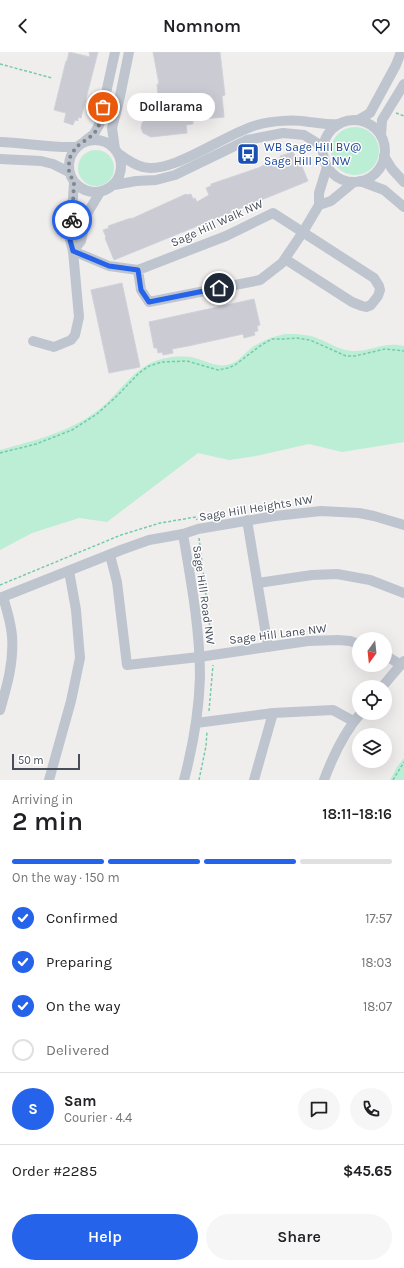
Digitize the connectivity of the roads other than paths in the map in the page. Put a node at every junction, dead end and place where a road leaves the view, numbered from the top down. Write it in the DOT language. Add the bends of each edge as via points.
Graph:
graph roads {
  1 [pos="116,52"];
  2 [pos="129,52"];
  3 [pos="400,52"];
  4 [pos="404,84"];
  5 [pos="358,120"];
  6 [pos="339,124"];
  7 [pos="381,136"];
  8 [pos="0,142"];
  9 [pos="81,144"];
  10 [pos="323,151"];
  11 [pos="117,152"];
  12 [pos="384,156"];
  13 [pos="0,159"];
  14 [pos="327,167"];
  15 [pos="69,172"];
  16 [pos="357,181"];
  17 [pos="404,182"];
  18 [pos="74,183"];
  19 [pos="114,185"];
  20 [pos="100,192"];
  21 [pos="319,205"];
  22 [pos="404,206"];
  23 [pos="303,232"];
  24 [pos="73,251"];
  25 [pos="285,259"];
  26 [pos="138,270"];
  27 [pos="32,341"];
  28 [pos="247,520"];
  29 [pos="404,525"];
  30 [pos="183,534"];
  31 [pos="110,555"];
  32 [pos="69,571"];
  33 [pos="258,583"];
  34 [pos="404,593"];
  35 [pos="2,597"];
  36 [pos="352,642"];
  37 [pos="268,647"];
  38 [pos="199,657"];
  39 [pos="392,658"];
  40 [pos="402,663"];
  41 [pos="388,680"];
  42 [pos="0,710"];
  43 [pos="273,713"];
  44 [pos="354,722"];
  45 [pos="196,723"];
  46 [pos="49,780"];
  47 [pos="184,780"];
  48 [pos="254,780"];
  49 [pos="324,780"];
  1 -- 9 [label="street" via="99,125 94,134"];
  2 -- 11 [label="street" via="112,128"];
  3 -- 5 [label="street" via="396,65 370,113"];
  4 -- 7 [label="street" via="382,120"];
  5 -- 6 [label="street" via="348,120"];
  5 -- 7 [label="street" via="367,123"];
  6 -- 10 [label="street" via="326,138"];
  6 -- 11 [label="street" via="286,121 256,125 238,131 186,159 166,166 144,167"];
  7 -- 12 [label="street"];
  8 -- 9 [label="street" via="56,148"];
  9 -- 11 [label="street" via="104,141"];
  9 -- 15 [label="street" via="69,159"];
  10 -- 14 [label="street"];
  10 -- 19 [label="street" via="317,143 304,135 283,133 247,140 175,175"];
  11 -- 19 [label="street" via="121,170"];
  12 -- 16 [label="street" via="374,175"];
  12 -- 17 [label="street"];
  13 -- 15 [label="street" via="41,161"];
  14 -- 16 [label="street" via="343,180"];
  14 -- 21 [label="street" via="319,193"];
  15 -- 18 [label="street"];
  16 -- 21 [label="street" via="331,201"];
  16 -- 22 [label="street" via="384,190"];
  18 -- 20 [label="street" via="86,191"];
  18 -- 24 [label="street" via="70,240"];
  19 -- 20 [label="street"];
  20 -- 24 [label="street" via="87,214 81,241"];
  21 -- 23 [label="street"];
  23 -- 25 [label="street"];
  23 -- 25 [label="street" via="374,278 380,290 378,296 366,307 352,302"];
  23 -- 26 [label="street, Sage Hill Walk NW" via="273,213 226,236"];
  24 -- 26 [label="street, Sage Hill Walk NW" via="109,266"];
  24 -- 27 [label="street" via="79,317 75,335 71,340 54,346"];
  25 -- 26 [label="street" via="260,280 149,302 141,290"];
  28 -- 29 [label="street, Sage Hill Heights NW" via="328,511 359,513"];
  28 -- 30 [label="street, Sage Hill Heights NW"];
  28 -- 33 [label="street"];
  30 -- 31 [label="street, Sage Hill Road NW" via="149,540"];
  30 -- 38 [label="street, Sage Hill Road NW" via="197,623"];
  31 -- 32 [label="street, Sage Hill Road NW"];
  31 -- 38 [label="street, Sage Hill Lane NW" via="117,582 127,665"];
  32 -- 35 [label="street, Sage Hill Road NW"];
  32 -- 46 [label="street" via="76,610 80,658"];
  33 -- 34 [label="street" via="337,574 370,580"];
  33 -- 37 [label="street"];
  35 -- 42 [label="street" via="10,622 12,648 10,673"];
  36 -- 37 [label="street, Sage Hill Lane NW" via="326,640"];
  37 -- 38 [label="street, Sage Hill Lane NW"];
  38 -- 45 [label="street, Sage Hill Road NW"];
  39 -- 40 [label="street"];
  40 -- 41 [label="street"];
  43 -- 44 [label="street" via="333,710"];
  43 -- 45 [label="street"];
  43 -- 48 [label="street"];
  44 -- 49 [label="street" via="332,759"];
  45 -- 47 [label="street, Sage Hill Road NW"];
}
